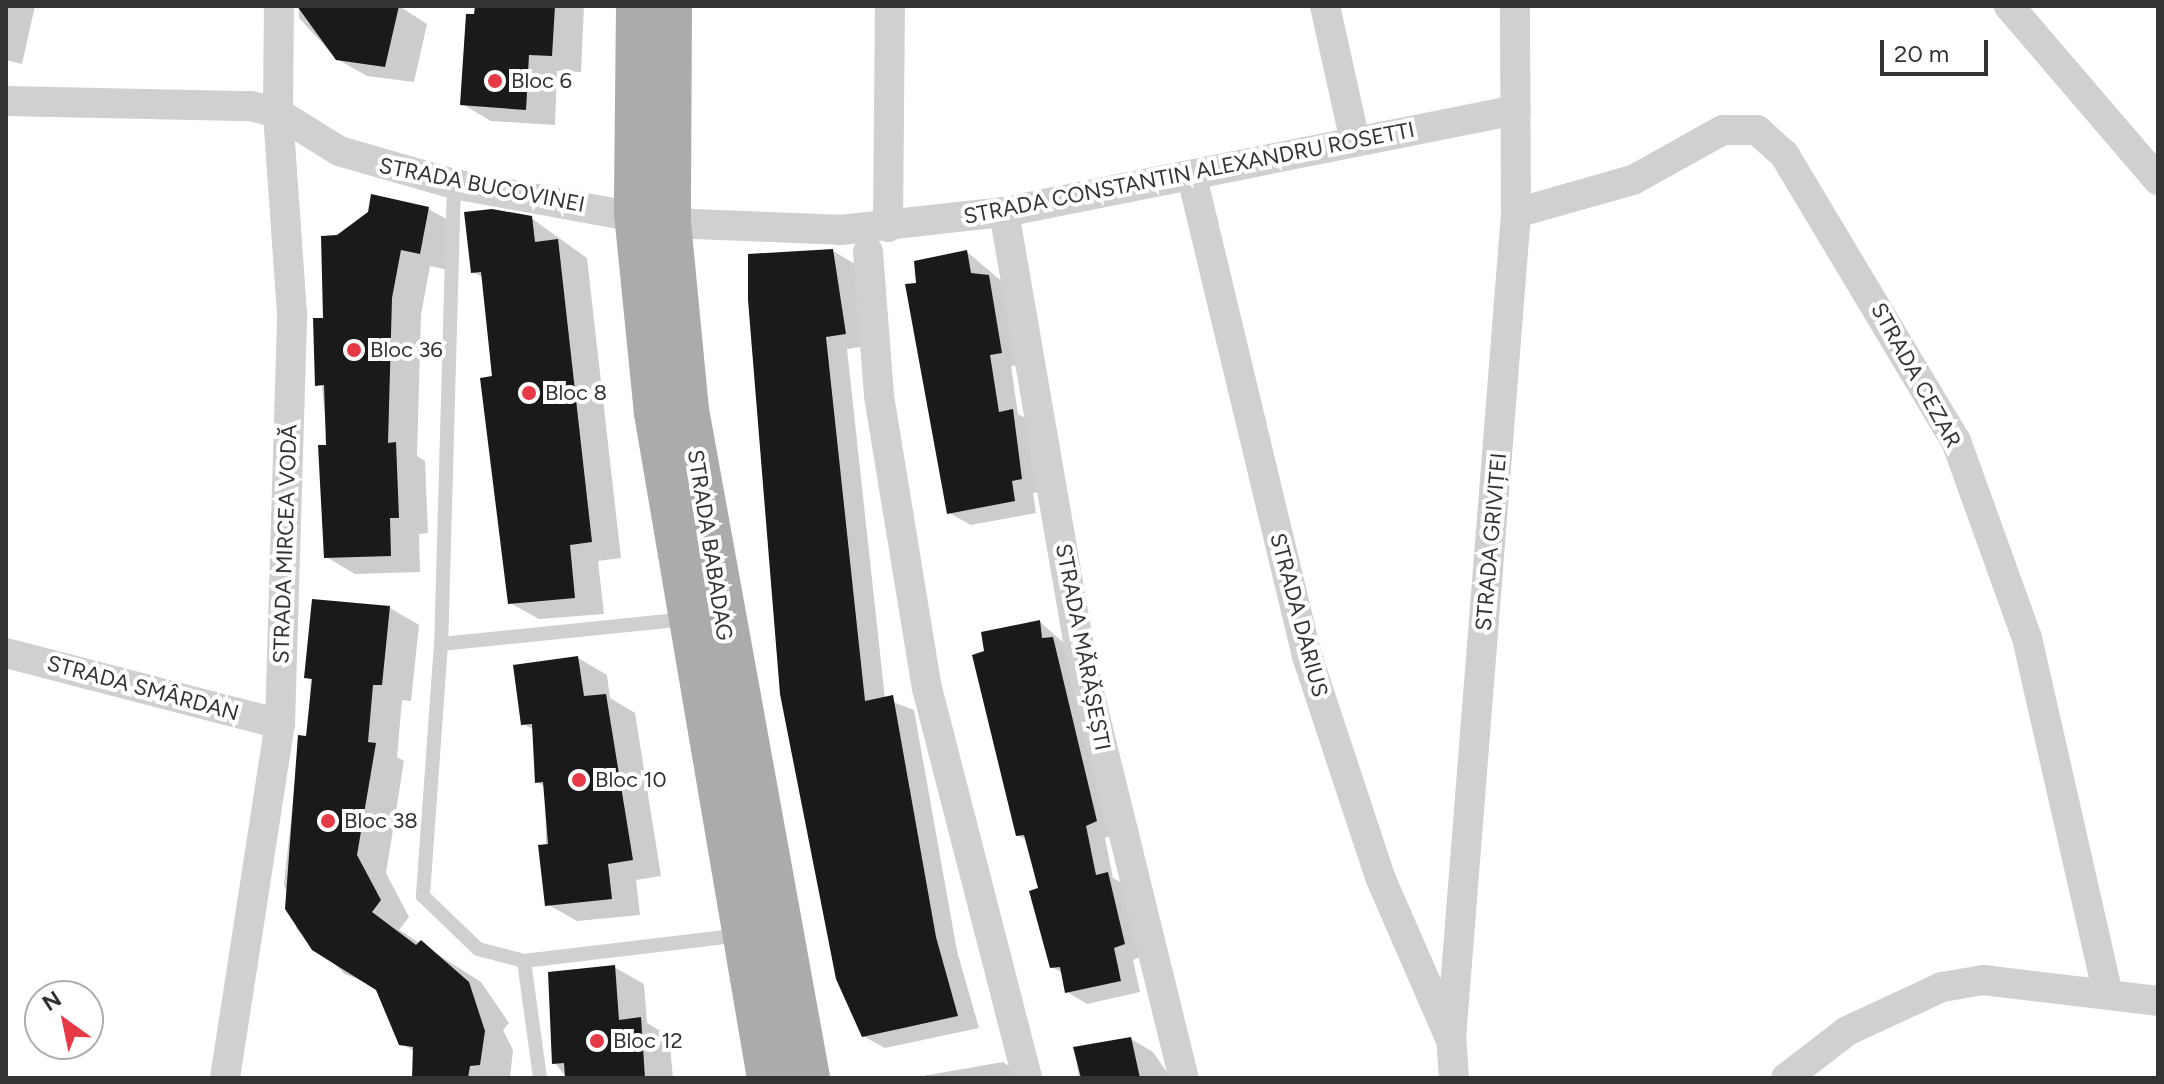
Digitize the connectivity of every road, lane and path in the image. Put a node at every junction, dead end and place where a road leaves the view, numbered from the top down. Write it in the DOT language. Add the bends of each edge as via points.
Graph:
graph roads {
  1 [pos="279,6"];
  2 [pos="638,6"];
  3 [pos="670,6"];
  4 [pos="890,6"];
  5 [pos="1325,6"];
  6 [pos="1515,6"];
  7 [pos="2009,6"];
  8 [pos="6,101"];
  9 [pos="1516,110"];
  10 [pos="278,113"];
  11 [pos="1355,141"];
  12 [pos="1192,177"];
  13 [pos="2158,180"];
  14 [pos="454,184"];
  15 [pos="1004,212"];
  16 [pos="1516,213"];
  17 [pos="653,218"];
  18 [pos="888,227"];
  19 [pos="868,252"];
  20 [pos="705,617"];
  21 [pos="441,644"];
  22 [pos="6,653"];
  23 [pos="280,724"];
  24 [pos="760,933"];
  25 [pos="524,961"];
  26 [pos="2107,991"];
  27 [pos="2158,1001"];
  28 [pos="1451,1039"];
  29 [pos="225,1078"];
  30 [pos="540,1078"];
  31 [pos="769,1078"];
  32 [pos="808,1078"];
  33 [pos="1027,1078"];
  34 [pos="1184,1078"];
  35 [pos="1454,1078"];
  36 [pos="1786,1078"];
  1 -- 10 [label="street, STRADA MIRCEA VODĂ"];
  2 -- 17 [label="main road, STRADA BABADAG"];
  3 -- 17 [label="main road, STRADA BABADAG"];
  4 -- 18 [label="street"];
  5 -- 11 [label="street"];
  6 -- 9 [label="street, STRADA GRIVIȚEI"];
  7 -- 13 [label="street"];
  8 -- 10 [label="street, STRADA BUCOVINEI" via="251,106"];
  9 -- 11 [label="street, STRADA CONSTANTIN ALEXANDRU ROSETTI"];
  9 -- 16 [label="street, STRADA GRIVIȚEI"];
  10 -- 14 [label="street, STRADA BUCOVINEI" via="339,151"];
  10 -- 23 [label="street, STRADA MIRCEA VODĂ" via="292,314"];
  11 -- 12 [label="street, STRADA CONSTANTIN ALEXANDRU ROSETTI"];
  12 -- 15 [label="street, STRADA CONSTANTIN ALEXANDRU ROSETTI"];
  12 -- 28 [label="street, STRADA DARIUS" via="1307,656 1380,877"];
  14 -- 17 [label="street, STRADA BUCOVINEI"];
  14 -- 21 [label="lane"];
  15 -- 18 [label="street, STRADA CONSTANTIN ALEXANDRU ROSETTI"];
  15 -- 34 [label="street, STRADA MĂRĂȘEȘTI" via="1083,668"];
  16 -- 26 [label="street, STRADA CEZAR" via="1633,180 1723,130 1757,130 1784,154 1956,441 2027,638"];
  16 -- 28 [label="street, STRADA GRIVIȚEI"];
  17 -- 18 [label="street, STRADA CONSTANTIN ALEXANDRU ROSETTI"];
  17 -- 20 [label="main road, STRADA BABADAG" via="687,410"];
  19 -- 33 [label="street" via="879,396 927,688"];
  20 -- 21 [label="lane"];
  20 -- 24 [label="main road, STRADA BABADAG"];
  21 -- 25 [label="lane" via="423,896 478,949"];
  22 -- 23 [label="street, STRADA SMÂRDAN"];
  23 -- 29 [label="street, STRADA MIRCEA VODĂ"];
  24 -- 25 [label="lane"];
  24 -- 31 [label="main road, STRADA BABADAG"];
  24 -- 32 [label="main road, STRADA BABADAG"];
  25 -- 30 [label="lane"];
  26 -- 27 [label="street"];
  26 -- 36 [label="street" via="1983,980 1942,987 1847,1031"];
  28 -- 35 [label="street, STRADA GRIVIȚEI"];
}
